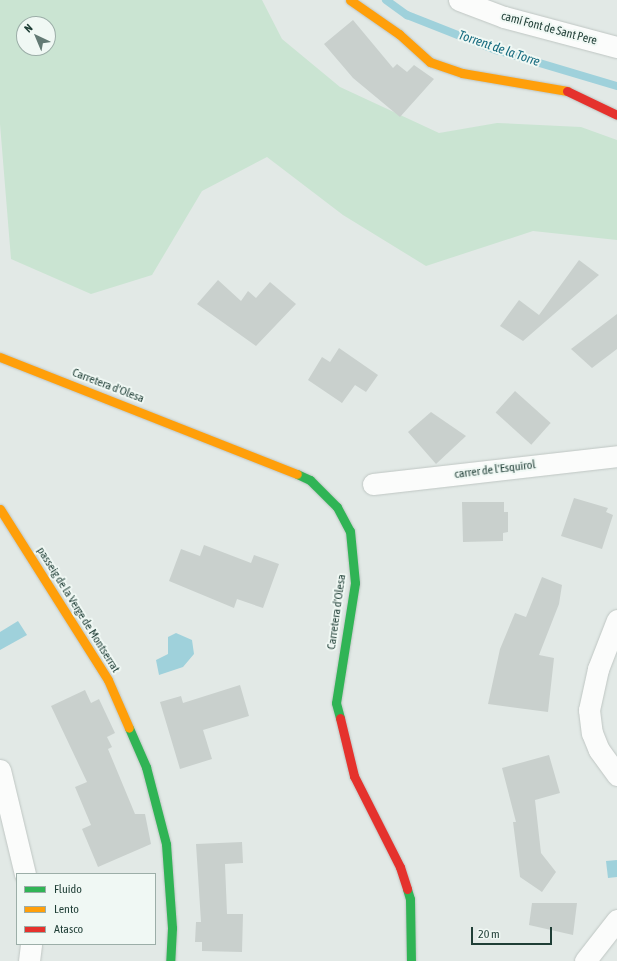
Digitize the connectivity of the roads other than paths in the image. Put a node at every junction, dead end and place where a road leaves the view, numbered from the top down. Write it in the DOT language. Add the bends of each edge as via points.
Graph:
graph roads {
  1 [pos="350,0"];
  2 [pos="460,0"];
  3 [pos="617,47"];
  4 [pos="617,115"];
  5 [pos="0,357"];
  6 [pos="617,456"];
  7 [pos="373,484"];
  8 [pos="0,509"];
  9 [pos="617,620"];
  10 [pos="0,770"];
  11 [pos="617,775"];
  12 [pos="25,873"];
  13 [pos="617,920"];
  14 [pos="31,945"];
  15 [pos="29,961"];
  16 [pos="170,961"];
  17 [pos="411,961"];
  18 [pos="585,961"];
  1 -- 4 [label="street" via="399,34 430,62 462,73 566,91"];
  2 -- 3 [label="street, camí Font de Sant Pere" via="504,17"];
  5 -- 17 [label="street, Carretera d'Olesa" via="310,480 337,507 350,531 355,583 336,703 354,776 400,867 410,899"];
  6 -- 7 [label="street, carrer de l'Esquirol"];
  8 -- 16 [label="street, passeig de la Verge de Montserrat" via="108,680 146,767 166,844 172,928"];
  9 -- 11 [label="street" via="598,669 589,710 592,733 599,750"];
  10 -- 12 [label="street"];
  13 -- 18 [label="street"];
  14 -- 15 [label="street"];
}
